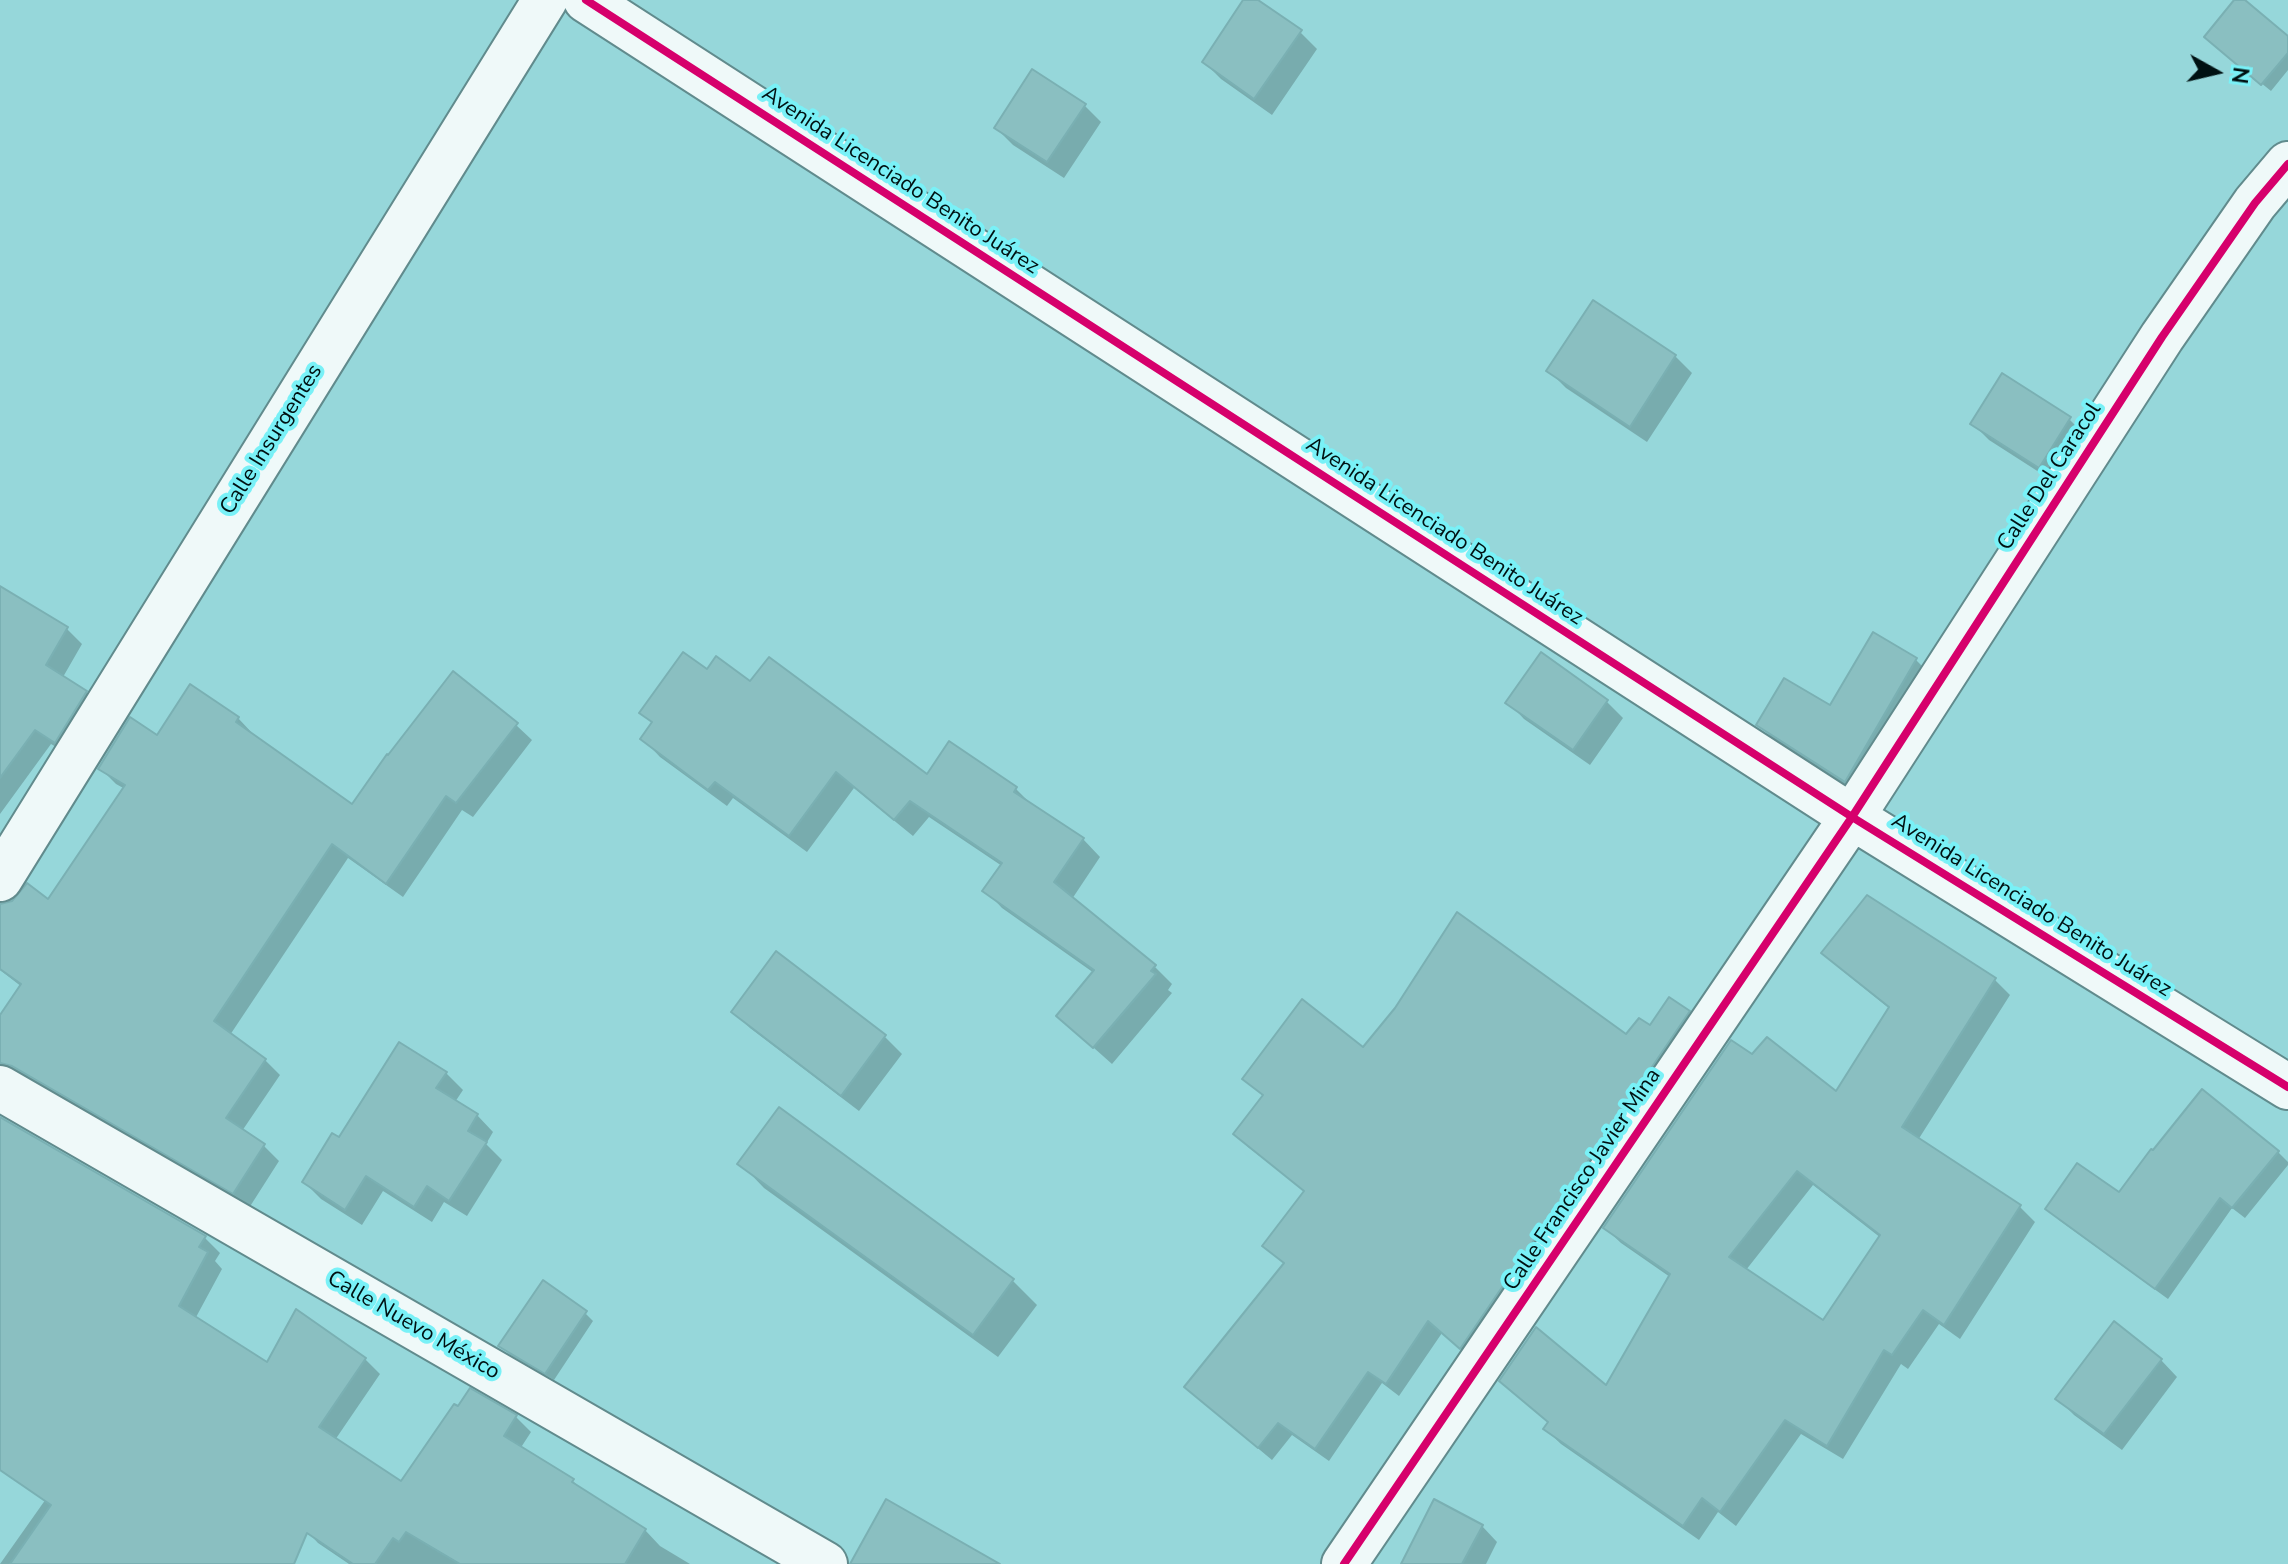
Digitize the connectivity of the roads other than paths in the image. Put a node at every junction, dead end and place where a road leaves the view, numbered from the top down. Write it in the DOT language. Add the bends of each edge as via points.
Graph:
graph roads {
  1 [pos="545,0"];
  2 [pos="586,0"];
  3 [pos="2288,164"];
  4 [pos="1852,817"];
  5 [pos="0,879"];
  6 [pos="2288,1087"];
  7 [pos="0,1088"];
  8 [pos="825,1564"];
  9 [pos="1344,1564"];
  1 -- 5 [label="street, Calle Insurgentes"];
  2 -- 4 [label="street, Avenida Licenciado Benito Juárez"];
  3 -- 4 [label="street, Calle Del Caracol" via="2162,337"];
  4 -- 6 [label="street, Avenida Licenciado Benito Juárez"];
  4 -- 9 [label="street, Calle Francisco Javier Mina"];
  7 -- 8 [label="street, Calle Nuevo México"];
}
